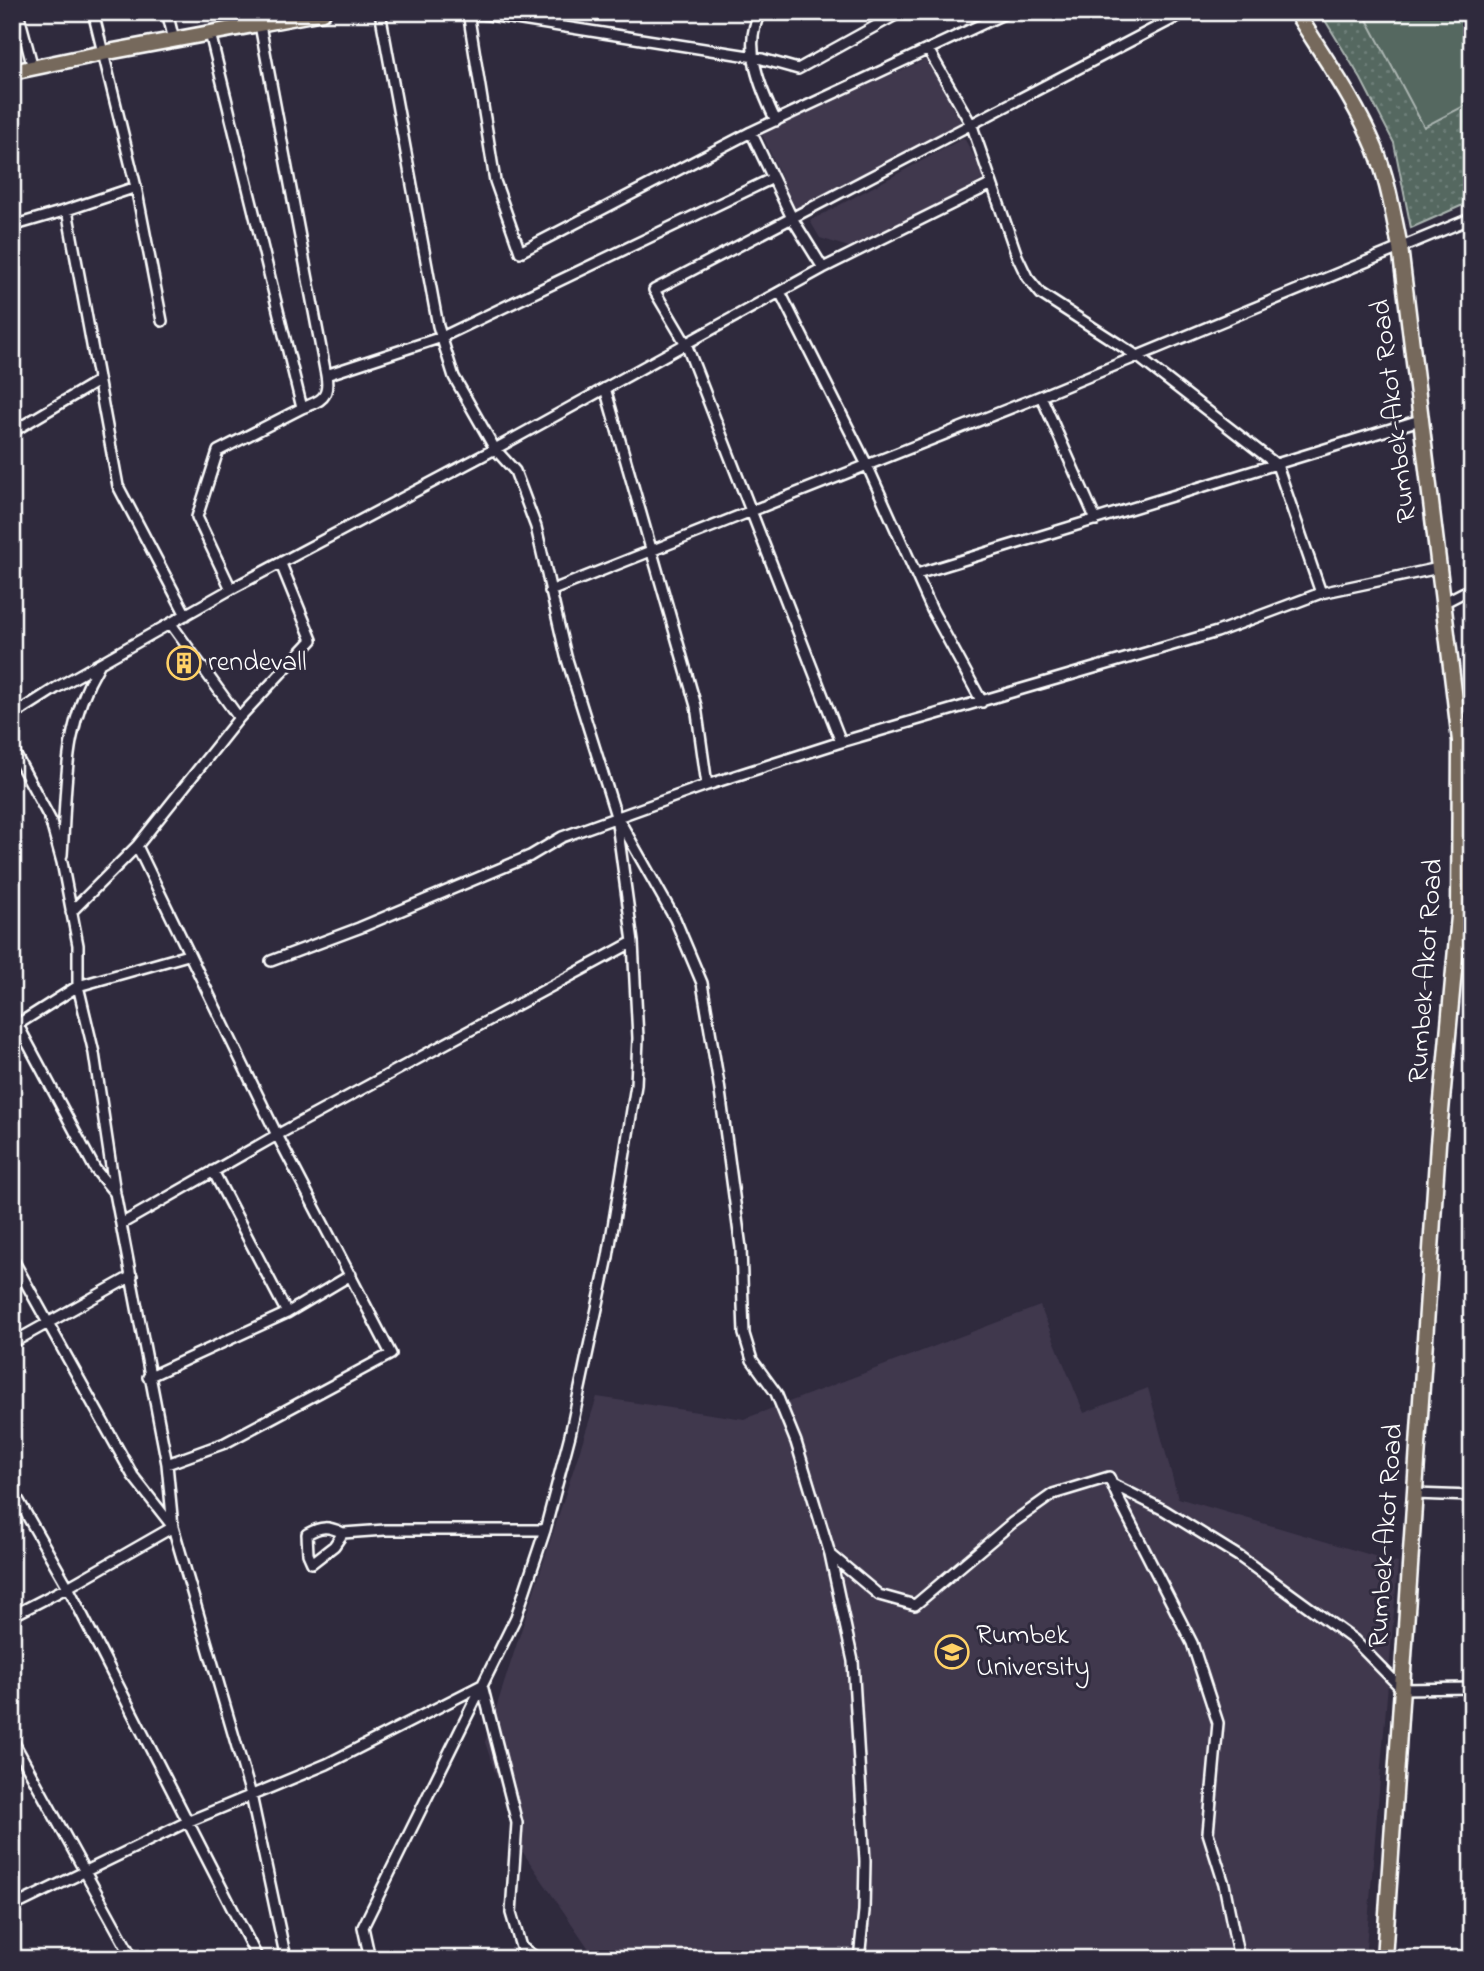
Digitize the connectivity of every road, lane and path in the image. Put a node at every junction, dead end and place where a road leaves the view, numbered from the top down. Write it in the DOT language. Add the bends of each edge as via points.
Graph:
graph roads {
  1 [pos="18,12"];
  2 [pos="93,12"];
  3 [pos="167,12"];
  4 [pos="323,12"];
  5 [pos="380,12"];
  6 [pos="469,12"];
  7 [pos="761,12"];
  8 [pos="901,12"];
  9 [pos="1008,12"];
  10 [pos="1186,12"];
  11 [pos="1296,12"];
  12 [pos="260,25"];
  13 [pos="210,33"];
  14 [pos="174,40"];
  15 [pos="929,51"];
  16 [pos="103,52"];
  17 [pos="755,57"];
  18 [pos="33,68"];
  19 [pos="12,72"];
  20 [pos="776,121"];
  21 [pos="972,126"];
  22 [pos="751,132"];
  23 [pos="773,178"];
  24 [pos="992,184"];
  25 [pos="136,187"];
  26 [pos="67,210"];
  27 [pos="792,218"];
  28 [pos="1472,218"];
  29 [pos="12,226"];
  30 [pos="1400,247"];
  31 [pos="823,268"];
  32 [pos="780,292"];
  33 [pos="162,321"];
  34 [pos="442,337"];
  35 [pos="686,344"];
  36 [pos="1138,356"];
  37 [pos="326,375"];
  38 [pos="99,381"];
  39 [pos="605,388"];
  40 [pos="1041,396"];
  41 [pos="302,408"];
  42 [pos="1420,420"];
  43 [pos="12,432"];
  44 [pos="495,449"];
  45 [pos="1276,465"];
  46 [pos="867,466"];
  47 [pos="753,512"];
  48 [pos="1096,520"];
  49 [pos="653,551"];
  50 [pos="281,564"];
  51 [pos="1439,568"];
  52 [pos="917,574"];
  53 [pos="1472,588"];
  54 [pos="231,589"];
  55 [pos="550,591"];
  56 [pos="1321,593"];
  57 [pos="1443,603"];
  58 [pos="186,615"];
  59 [pos="171,624"];
  60 [pos="100,664"];
  61 [pos="982,702"];
  62 [pos="12,716"];
  63 [pos="239,718"];
  64 [pos="841,741"];
  65 [pos="12,748"];
  66 [pos="707,785"];
  67 [pos="616,816"];
  68 [pos="1466,822"];
  69 [pos="137,846"];
  70 [pos="62,862"];
  71 [pos="71,912"];
  72 [pos="633,942"];
  73 [pos="188,955"];
  74 [pos="271,961"];
  75 [pos="78,986"];
  76 [pos="12,1014"];
  77 [pos="15,1026"];
  78 [pos="277,1135"];
  79 [pos="213,1171"];
  80 [pos="115,1194"];
  81 [pos="121,1224"];
  82 [pos="12,1258"];
  83 [pos="351,1275"];
  84 [pos="132,1276"];
  85 [pos="287,1312"];
  86 [pos="48,1323"];
  87 [pos="12,1343"];
  88 [pos="148,1377"];
  89 [pos="167,1464"];
  90 [pos="1112,1484"];
  91 [pos="12,1489"];
  92 [pos="1415,1494"];
  93 [pos="1472,1496"];
  94 [pos="173,1527"];
  95 [pos="545,1530"];
  96 [pos="343,1533"];
  97 [pos="830,1555"];
  98 [pos="68,1587"];
  99 [pos="12,1616"];
  100 [pos="482,1685"];
  101 [pos="1472,1688"];
  102 [pos="1402,1689"];
  103 [pos="12,1740"];
  104 [pos="251,1795"];
  105 [pos="187,1822"];
  106 [pos="83,1872"];
  107 [pos="12,1907"];
  108 [pos="133,1959"];
  109 [pos="258,1959"];
  110 [pos="286,1959"];
  111 [pos="370,1959"];
  112 [pos="538,1959"];
  113 [pos="859,1959"];
  114 [pos="1239,1959"];
  115 [pos="1384,1959"];
  1 -- 18 [label="street"];
  2 -- 16 [label="street"];
  3 -- 14 [label="street"];
  4 -- 12 [label="main road"];
  5 -- 34 [label="street"];
  6 -- 17 [label="street"];
  6 -- 22 [label="street" via="495,181 520,252"];
  7 -- 17 [label="street" via="752,35"];
  8 -- 17 [label="street" via="798,69"];
  9 -- 15 [label="street"];
  10 -- 21 [label="street"];
  11 -- 30 [label="main road, Rumbek-Akot Road" via="1374,146 1387,182"];
  12 -- 13 [label="main road"];
  12 -- 37 [label="street"];
  13 -- 14 [label="main road"];
  13 -- 41 [label="street"];
  14 -- 16 [label="main road"];
  15 -- 20 [label="street"];
  15 -- 21 [label="street"];
  16 -- 18 [label="main road"];
  16 -- 25 [label="street"];
  17 -- 20 [label="street"];
  18 -- 19 [label="main road"];
  20 -- 22 [label="street"];
  21 -- 24 [label="street"];
  21 -- 27 [label="street"];
  22 -- 23 [label="street"];
  23 -- 27 [label="street"];
  23 -- 34 [label="street"];
  24 -- 31 [label="street"];
  24 -- 36 [label="street" via="1017,256 1041,294"];
  25 -- 26 [label="street"];
  25 -- 33 [label="street"];
  26 -- 29 [label="street"];
  26 -- 38 [label="street"];
  27 -- 31 [label="street"];
  27 -- 35 [label="street" via="654,290"];
  28 -- 30 [label="street"];
  30 -- 36 [label="street"];
  30 -- 42 [label="main road, Rumbek-Akot Road"];
  31 -- 32 [label="street"];
  32 -- 35 [label="street"];
  32 -- 46 [label="street"];
  34 -- 37 [label="street"];
  34 -- 44 [label="street" via="454,377"];
  35 -- 39 [label="street"];
  35 -- 47 [label="street"];
  36 -- 40 [label="street"];
  36 -- 45 [label="street"];
  37 -- 41 [label="street" via="325,396"];
  38 -- 43 [label="street"];
  38 -- 58 [label="street" via="118,486"];
  39 -- 44 [label="street"];
  39 -- 49 [label="street"];
  40 -- 46 [label="street"];
  40 -- 48 [label="street"];
  41 -- 54 [label="street" via="218,451 197,517"];
  42 -- 45 [label="street"];
  42 -- 51 [label="main road, Rumbek-Akot Road"];
  44 -- 50 [label="street"];
  44 -- 55 [label="street" via="515,471 536,527"];
  45 -- 48 [label="street"];
  45 -- 56 [label="street"];
  46 -- 47 [label="street"];
  46 -- 52 [label="street"];
  47 -- 49 [label="street"];
  47 -- 64 [label="street"];
  48 -- 52 [label="street"];
  49 -- 55 [label="street"];
  49 -- 66 [label="street" via="696,706"];
  50 -- 54 [label="street"];
  50 -- 63 [label="street" via="312,640"];
  51 -- 56 [label="street"];
  51 -- 57 [label="main road, Rumbek-Akot Road"];
  52 -- 61 [label="street"];
  53 -- 57 [label="street"];
  54 -- 58 [label="street"];
  55 -- 67 [label="street"];
  56 -- 61 [label="street" via="1217,632"];
  57 -- 68 [label="main road, Rumbek-Akot Road"];
  58 -- 59 [label="street"];
  59 -- 60 [label="street"];
  59 -- 63 [label="street"];
  60 -- 62 [label="street"];
  60 -- 70 [label="street" via="88,684 66,759"];
  61 -- 64 [label="street"];
  63 -- 69 [label="street"];
  64 -- 66 [label="street"];
  65 -- 70 [label="street" via="50,820"];
  66 -- 67 [label="street"];
  67 -- 72 [label="street"];
  67 -- 74 [label="street" via="562,837 530,856"];
  67 -- 97 [label="street" via="675,919 702,983 741,1248 744,1335 752,1360 776,1394 796,1442"];
  68 -- 92 [label="main road, Rumbek-Akot Road" via="1438,1144"];
  69 -- 71 [label="street"];
  69 -- 73 [label="street"];
  70 -- 71 [label="street"];
  71 -- 75 [label="street" via="78,945"];
  72 -- 78 [label="street"];
  72 -- 95 [label="street" via="636,1085 600,1297"];
  73 -- 75 [label="street"];
  73 -- 78 [label="street"];
  75 -- 77 [label="street"];
  75 -- 80 [label="street" via="94,1053"];
  76 -- 77 [label="street"];
  77 -- 80 [label="street" via="95,1169"];
  78 -- 79 [label="street"];
  78 -- 83 [label="street"];
  79 -- 81 [label="street"];
  79 -- 85 [label="street"];
  80 -- 81 [label="street"];
  81 -- 84 [label="street"];
  82 -- 86 [label="street"];
  83 -- 85 [label="street"];
  83 -- 89 [label="street" via="391,1354 225,1443"];
  84 -- 86 [label="street"];
  84 -- 88 [label="street"];
  85 -- 88 [label="street"];
  86 -- 87 [label="street"];
  86 -- 94 [label="street" via="133,1476"];
  88 -- 89 [label="street"];
  89 -- 94 [label="street"];
  90 -- 97 [label="street" via="1109,1477 1053,1494 915,1605 879,1595"];
  90 -- 102 [label="street" via="1240,1557 1354,1640"];
  90 -- 114 [label="street" via="1192,1643 1218,1723 1208,1833"];
  91 -- 98 [label="street"];
  92 -- 93 [label="street"];
  92 -- 102 [label="main road, Rumbek-Akot Road"];
  94 -- 98 [label="street"];
  94 -- 104 [label="street"];
  95 -- 96 [label="street"];
  95 -- 100 [label="street" via="516,1617"];
  96 -- 96 [label="street" via="320,1526 307,1534 312,1563"];
  97 -- 113 [label="street" via="853,1661 865,1861"];
  98 -- 99 [label="street"];
  98 -- 105 [label="street"];
  100 -- 104 [label="street" via="327,1764"];
  100 -- 111 [label="street" via="363,1927"];
  100 -- 112 [label="street" via="517,1822 511,1913 522,1947"];
  101 -- 102 [label="street"];
  102 -- 115 [label="main road, Rumbek-Akot Road"];
  103 -- 106 [label="street"];
  104 -- 105 [label="street"];
  104 -- 110 [label="street"];
  105 -- 106 [label="street"];
  105 -- 109 [label="street"];
  106 -- 107 [label="street"];
  106 -- 108 [label="street"];
}
